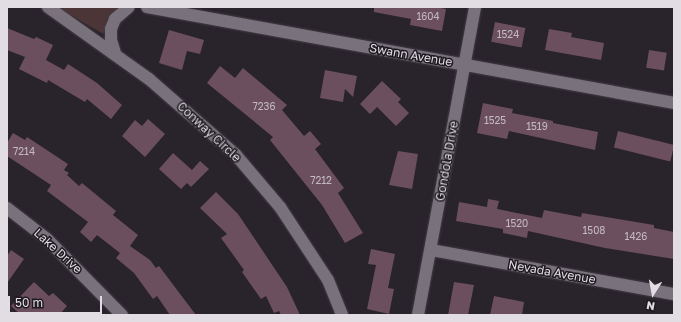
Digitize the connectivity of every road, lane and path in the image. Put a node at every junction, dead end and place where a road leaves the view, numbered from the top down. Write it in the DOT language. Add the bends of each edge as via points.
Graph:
graph roads {
  1 [pos="48,7"];
  2 [pos="129,7"];
  3 [pos="148,7"];
  4 [pos="475,7"];
  5 [pos="115,53"];
  6 [pos="464,65"];
  7 [pos="674,103"];
  8 [pos="7,208"];
  9 [pos="431,250"];
  10 [pos="674,294"];
  11 [pos="122,315"];
  12 [pos="342,315"];
  13 [pos="418,315"];
  1 -- 5 [label="street, Conway Circle"];
  2 -- 5 [label="street" via="115,19 111,29"];
  3 -- 6 [label="street, Swann Avenue"];
  4 -- 6 [label="street, Gondola Drive"];
  5 -- 12 [label="street, Conway Circle" via="150,79 235,154 280,208 328,280"];
  6 -- 7 [label="street, Swann Avenue"];
  6 -- 9 [label="street, Gondola Drive"];
  8 -- 11 [label="street, Lake Drive" via="47,239"];
  9 -- 10 [label="street, Nevada Avenue"];
  9 -- 13 [label="street, Gondola Drive"];
}
